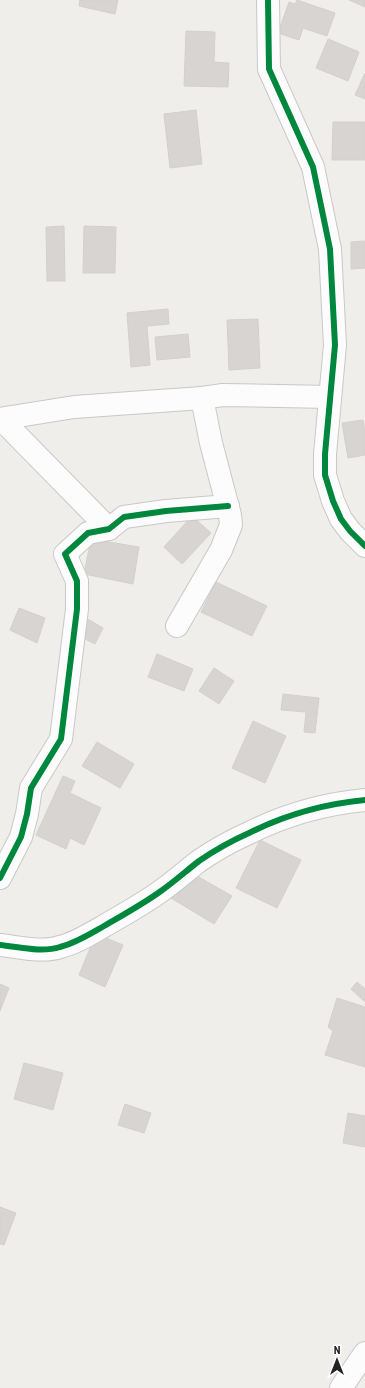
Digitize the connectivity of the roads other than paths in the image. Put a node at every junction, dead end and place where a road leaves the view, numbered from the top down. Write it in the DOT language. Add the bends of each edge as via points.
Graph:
graph roads {
  1 [pos="268,0"];
  2 [pos="330,396"];
  3 [pos="202,398"];
  4 [pos="0,419"];
  5 [pos="228,506"];
  6 [pos="109,529"];
  7 [pos="365,546"];
  8 [pos="177,626"];
  9 [pos="365,800"];
  10 [pos="0,878"];
  11 [pos="0,945"];
  12 [pos="365,1353"];
  13 [pos="341,1388"];
  1 -- 2 [label="street" via="269,69 313,167 330,249 335,345"];
  2 -- 3 [label="street" via="223,395"];
  2 -- 7 [label="street" via="325,475 341,518"];
  3 -- 4 [label="street" via="74,407"];
  3 -- 5 [label="street"];
  4 -- 6 [label="street"];
  5 -- 6 [label="street" via="124,517"];
  5 -- 8 [label="street" via="230,525 221,550"];
  6 -- 10 [label="street" via="88,533 65,554 77,581 77,609 60,739 31,788 21,837"];
  9 -- 11 [label="street" via="340,802 304,810 242,836 218,848 136,908 72,943 59,948 44,949"];
  12 -- 13 [label="street"];
}
